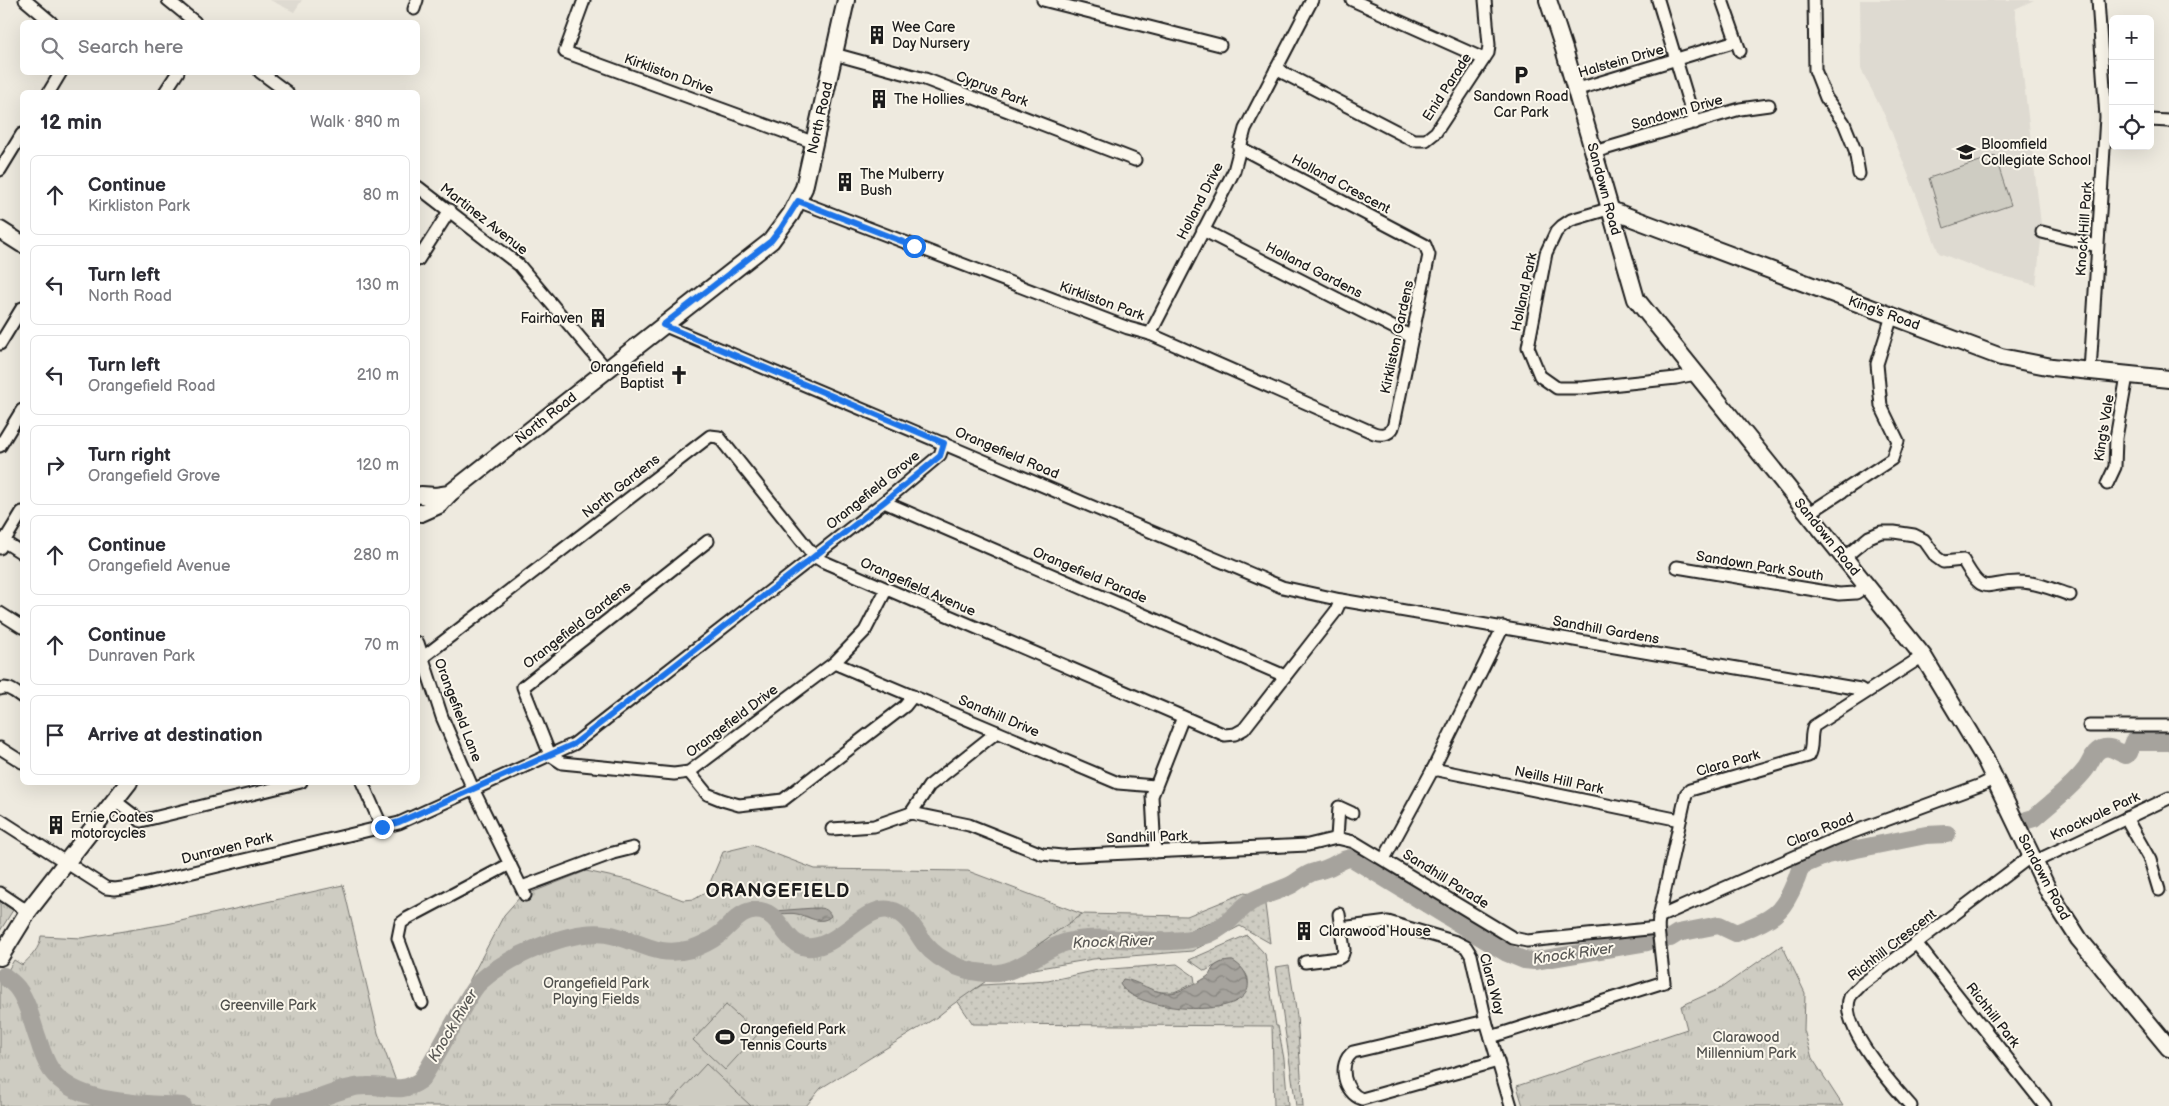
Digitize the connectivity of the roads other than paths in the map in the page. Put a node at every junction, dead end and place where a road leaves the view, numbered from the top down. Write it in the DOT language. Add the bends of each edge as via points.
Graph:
graph roads {
  1 [pos="25,0"];
  2 [pos="168,0"];
  3 [pos="584,0"];
  4 [pos="846,0"];
  5 [pos="1043,0"];
  6 [pos="1312,0"];
  7 [pos="1352,0"];
  8 [pos="1485,0"];
  9 [pos="1548,0"];
  10 [pos="1658,0"];
  11 [pos="1722,0"];
  12 [pos="1814,0"];
  13 [pos="2098,0"];
  14 [pos="49,20"];
  15 [pos="193,20"];
  16 [pos="1220,45"];
  17 [pos="834,54"];
  18 [pos="1484,58"];
  19 [pos="1675,60"];
  20 [pos="1276,69"];
  21 [pos="59,75"];
  22 [pos="176,75"];
  23 [pos="264,75"];
  24 [pos="49,90"];
  25 [pos="166,90"];
  26 [pos="282,90"];
  27 [pos="1575,90"];
  28 [pos="1768,105"];
  29 [pos="2109,107"];
  30 [pos="2154,120"];
  31 [pos="2169,121"];
  32 [pos="1695,123"];
  33 [pos="2109,127"];
  34 [pos="20,137"];
  35 [pos="815,143"];
  36 [pos="1240,147"];
  37 [pos="1594,152"];
  38 [pos="1135,160"];
  39 [pos="0,170"];
  40 [pos="1860,174"];
  41 [pos="420,188"];
  42 [pos="798,201"];
  43 [pos="1608,209"];
  44 [pos="450,210"];
  45 [pos="1203,230"];
  46 [pos="2042,232"];
  47 [pos="2,235"];
  48 [pos="20,243"];
  49 [pos="2097,246"];
  50 [pos="1428,249"];
  51 [pos="420,257"];
  52 [pos="20,311"];
  53 [pos="1892,316"];
  54 [pos="663,325"];
  55 [pos="1150,334"];
  56 [pos="1412,336"];
  57 [pos="0,344"];
  58 [pos="606,370"];
  59 [pos="2090,371"];
  60 [pos="1695,374"];
  61 [pos="2127,376"];
  62 [pos="2169,379"];
  63 [pos="20,413"];
  64 [pos="1391,431"];
  65 [pos="944,443"];
  66 [pos="0,446"];
  67 [pos="2107,484"];
  68 [pos="420,494"];
  69 [pos="449,494"];
  70 [pos="420,496"];
  71 [pos="884,502"];
  72 [pos="1808,514"];
  73 [pos="20,515"];
  74 [pos="420,515"];
  75 [pos="708,541"];
  76 [pos="1,543"];
  77 [pos="20,552"];
  78 [pos="814,556"];
  79 [pos="1845,557"];
  80 [pos="1677,568"];
  81 [pos="1867,586"];
  82 [pos="886,590"];
  83 [pos="2070,595"];
  84 [pos="1341,600"];
  85 [pos="0,613"];
  86 [pos="20,626"];
  87 [pos="1503,627"];
  88 [pos="420,650"];
  89 [pos="1923,656"];
  90 [pos="422,658"];
  91 [pos="834,663"];
  92 [pos="1285,676"];
  93 [pos="0,689"];
  94 [pos="1865,692"];
  95 [pos="20,696"];
  96 [pos="913,696"];
  97 [pos="1183,717"];
  98 [pos="2089,726"];
  99 [pos="2169,726"];
  100 [pos="997,732"];
  101 [pos="0,748"];
  102 [pos="550,755"];
  103 [pos="20,761"];
  104 [pos="1432,769"];
  105 [pos="689,772"];
  106 [pos="1995,778"];
  107 [pos="126,785"];
  108 [pos="289,785"];
  109 [pos="363,785"];
  110 [pos="1156,786"];
  111 [pos="473,790"];
  112 [pos="2169,798"];
  113 [pos="114,800"];
  114 [pos="911,813"];
  115 [pos="1352,813"];
  116 [pos="2126,818"];
  117 [pos="0,820"];
  118 [pos="1680,820"];
  119 [pos="382,827"];
  120 [pos="832,829"];
  121 [pos="1337,838"];
  122 [pos="633,848"];
  123 [pos="1155,852"];
  124 [pos="1384,859"];
  125 [pos="2033,859"];
  126 [pos="65,862"];
  127 [pos="510,864"];
  128 [pos="2158,890"];
  129 [pos="0,893"];
  130 [pos="29,910"];
  131 [pos="1339,914"];
  132 [pos="1658,922"];
  133 [pos="1341,928"];
  134 [pos="1916,943"];
  135 [pos="0,957"];
  136 [pos="1305,962"];
  137 [pos="422,1002"];
  138 [pos="1486,1021"];
  139 [pos="1491,1037"];
  140 [pos="2169,1048"];
  141 [pos="1498,1061"];
  142 [pos="1510,1106"];
  143 [pos="1912,1106"];
  144 [pos="2045,1106"];
  1 -- 14 [label="street"];
  2 -- 15 [label="street"];
  3 -- 35 [label="street, Kirkliston Drive" via="565,52"];
  4 -- 17 [label="street, North Road"];
  5 -- 16 [label="street"];
  6 -- 20 [label="street, Holland Drive"];
  7 -- 18 [label="street"];
  8 -- 18 [label="street, Enid Parade" via="1489,45"];
  9 -- 27 [label="street, Sandown Road"];
  10 -- 19 [label="street"];
  11 -- 19 [label="street, Halstein Drive" via="1738,46"];
  12 -- 40 [label="street" via="1815,70 1826,98 1844,123"];
  13 -- 29 [label="street, Knock Hill Park"];
  17 -- 35 [label="street, North Road"];
  17 -- 38 [label="street, Cyprus Park" via="924,78"];
  18 -- 20 [label="street, Enid Parade" via="1436,132 1420,141"];
  19 -- 27 [label="street, Halstein Drive"];
  19 -- 32 [label="street"];
  20 -- 36 [label="street, Holland Drive" via="1245,128"];
  21 -- 24 [label="street"];
  22 -- 25 [label="street"];
  23 -- 26 [label="street"];
  27 -- 37 [label="street, Sandown Road"];
  28 -- 32 [label="street, Sandown Drive" via="1740,109"];
  30 -- 31 [label="street"];
  32 -- 37 [label="street, Sandown Drive"];
  33 -- 49 [label="street, Knock Hill Park"];
  34 -- 39 [label="street"];
  35 -- 42 [label="street, North Road"];
  36 -- 45 [label="street, Holland Drive" via="1234,171"];
  36 -- 50 [label="street, Holland Crescent"];
  37 -- 43 [label="street, Sandown Road"];
  41 -- 44 [label="street, Martinez Avenue"];
  42 -- 54 [label="street, North Road" via="781,228 757,252"];
  42 -- 55 [label="street, Kirkliston Park"];
  43 -- 53 [label="street, King's Road"];
  43 -- 60 [label="street, Sandown Road" via="1636,299"];
  43 -- 60 [label="street, Holland Park" via="1571,220 1562,226 1546,252 1528,346 1540,376 1557,388 1582,388"];
  44 -- 51 [label="street"];
  44 -- 58 [label="street, Martinez Avenue" via="518,265"];
  45 -- 55 [label="street, Holland Drive"];
  45 -- 56 [label="street, Holland Gardens"];
  46 -- 49 [label="street"];
  47 -- 48 [label="street"];
  49 -- 59 [label="street, Knock Hill Park"];
  50 -- 56 [label="street, Kirkliston Gardens"];
  52 -- 57 [label="street"];
  53 -- 59 [label="street, King's Road" via="2001,357"];
  53 -- 72 [label="street" via="1877,364 1881,406 1898,441 1892,459"];
  54 -- 58 [label="street, North Road"];
  54 -- 65 [label="street, Orangefield Road"];
  55 -- 64 [label="street, Kirkliston Park" via="1374,433"];
  56 -- 64 [label="street, Kirkliston Gardens"];
  58 -- 69 [label="street, North Road"];
  59 -- 61 [label="street, King's Road"];
  60 -- 72 [label="street, Sandown Road"];
  61 -- 62 [label="street, King's Road"];
  61 -- 67 [label="street, King's Vale" via="2116,438 2115,467"];
  63 -- 66 [label="street"];
  65 -- 71 [label="street, Orangefield Grove" via="940,456"];
  65 -- 84 [label="street, Orangefield Road" via="1282,588"];
  68 -- 69 [label="street"];
  69 -- 74 [label="street, North Road" via="439,505"];
  70 -- 74 [label="street" via="424,504"];
  71 -- 78 [label="street, Orangefield Grove"];
  71 -- 92 [label="street, Orangefield Parade"];
  72 -- 79 [label="street, Sandown Road"];
  73 -- 76 [label="street"];
  75 -- 102 [label="street, Orangefield Gardens" via="523,687"];
  76 -- 77 [label="street"];
  78 -- 82 [label="street, Orangefield Avenue"];
  78 -- 90 [label="street, North Gardens" via="719,437 710,436"];
  78 -- 102 [label="street" via="574,744"];
  79 -- 81 [label="street, Sandown Road"];
  79 -- 83 [label="street" via="1869,537 1881,532 1914,535 1924,540 1936,557 1944,562 1963,560 1974,580 1986,586 2031,582"];
  80 -- 81 [label="street, Sandown Park South" via="1839,594 1856,592"];
  81 -- 89 [label="street, Sandown Road"];
  82 -- 91 [label="street, Orangefield Drive" via="865,631"];
  82 -- 97 [label="street, Orangefield Avenue"];
  84 -- 87 [label="street, Sandhill Gardens"];
  84 -- 92 [label="street, Orangefield Avenue"];
  85 -- 86 [label="street"];
  87 -- 94 [label="street, Sandhill Gardens" via="1860,688"];
  87 -- 104 [label="street, Sandhill Parade"];
  88 -- 90 [label="street, Orangefield Lane"];
  89 -- 94 [label="street, Clara Park"];
  89 -- 106 [label="street, Sandown Road"];
  90 -- 111 [label="street, Orangefield Lane" via="442,717"];
  91 -- 96 [label="street, Sandhill Drive"];
  91 -- 105 [label="street, Orangefield Drive"];
  92 -- 97 [label="street, Orangefield Avenue" via="1244,729 1235,734 1225,735"];
  93 -- 95 [label="street" via="9,688"];
  94 -- 118 [label="street, Clara Park" via="1814,726 1808,756 1690,790 1686,794"];
  96 -- 100 [label="street, Sandhill Drive"];
  96 -- 105 [label="street" via="905,706 783,800 739,805 722,800 707,794"];
  97 -- 110 [label="street"];
  98 -- 99 [label="street"];
  100 -- 110 [label="street, Sandhill Drive" via="1118,783"];
  100 -- 114 [label="street" via="929,786"];
  101 -- 103 [label="street"];
  102 -- 105 [label="street, Orangefield Drive" via="562,763 674,774"];
  102 -- 111 [label="street"];
  104 -- 118 [label="street, Neills Hill Park"];
  104 -- 124 [label="street, Sandhill Parade"];
  106 -- 125 [label="street, Sandown Road"];
  106 -- 132 [label="street, Clara Road" via="1837,838"];
  107 -- 113 [label="street"];
  108 -- 113 [label="street" via="141,821"];
  109 -- 119 [label="street"];
  110 -- 123 [label="street" via="1152,796"];
  111 -- 119 [label="street, Dunraven Park"];
  111 -- 127 [label="street, Orangefield Lane"];
  112 -- 116 [label="street, Knockvale Park"];
  113 -- 126 [label="street"];
  114 -- 120 [label="street" via="874,826"];
  114 -- 123 [label="street, Sandhill Park" via="970,825 1042,854"];
  115 -- 121 [label="street" via="1339,807"];
  116 -- 125 [label="street, Knockvale Park"];
  116 -- 128 [label="street" via="2150,860"];
  117 -- 126 [label="street, Dunraven Park"];
  118 -- 132 [label="street, Clara Park"];
  119 -- 126 [label="street, Dunraven Park" via="121,889 106,888"];
  121 -- 123 [label="street, Sandhill Park" via="1308,845"];
  121 -- 124 [label="street" via="1354,842"];
  122 -- 127 [label="street, Orangefield Lane" via="523,891"];
  124 -- 132 [label="street, Sandhill Parade" via="1513,938 1527,941"];
  125 -- 134 [label="street, Richhill Crescent"];
  125 -- 140 [label="street, Sandown Road" via="2078,939"];
  126 -- 130 [label="street"];
  127 -- 137 [label="street" via="401,923 398,938"];
  129 -- 130 [label="street"];
  130 -- 135 [label="street"];
  131 -- 133 [label="street"];
  132 -- 139 [label="street, Clara Park" via="1664,982"];
  133 -- 136 [label="street" via="1342,956"];
  133 -- 138 [label="street, Clara Way" via="1388,922 1466,947 1471,955"];
  134 -- 143 [label="street, Richhill Crescent" via="1861,985 1850,997 1849,1013 1858,1039"];
  134 -- 144 [label="street, Richhill Park"];
  138 -- 139 [label="street, Clara Way"];
  138 -- 141 [label="street" via="1353,1052 1343,1065 1349,1090 1362,1098"];
  139 -- 141 [label="street, Clara Way"];
  141 -- 142 [label="street, Clara Way"];
}
